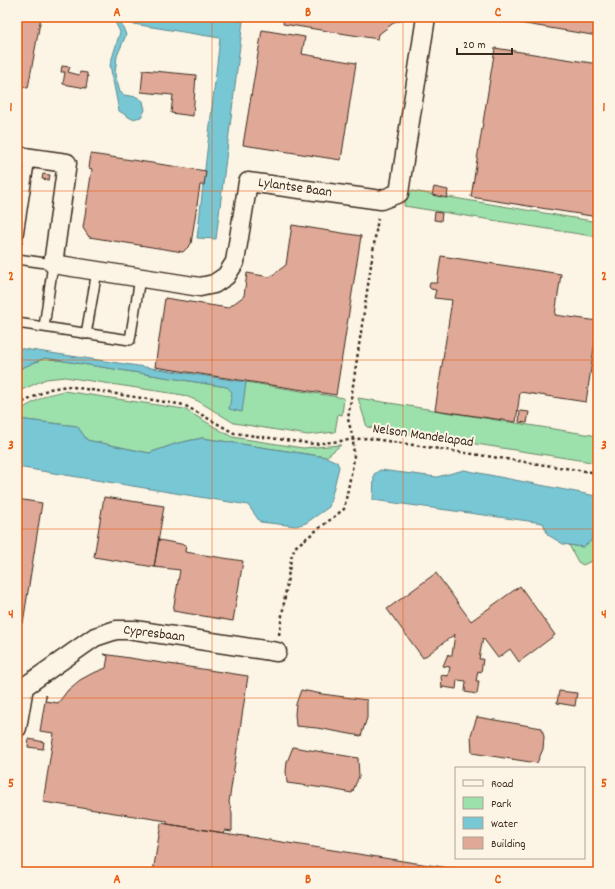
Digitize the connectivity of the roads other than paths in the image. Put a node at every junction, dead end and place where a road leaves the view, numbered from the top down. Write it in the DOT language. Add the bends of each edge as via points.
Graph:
graph roads {
  1 [pos="426,17"];
  2 [pos="24,157"];
  3 [pos="17,241"];
  4 [pos="17,259"];
  5 [pos="53,264"];
  6 [pos="97,271"];
  7 [pos="140,278"];
  8 [pos="17,323"];
  9 [pos="44,327"];
  10 [pos="86,334"];
  11 [pos="277,652"];
  12 [pos="20,686"];
  13 [pos="17,728"];
  1 -- 7 [label="street, Lylantse Baan" via="399,193 381,200 248,182 234,262 226,276 214,284 200,287"];
  2 -- 3 [label="lane"];
  2 -- 5 [label="street" via="67,163"];
  4 -- 5 [label="lane"];
  5 -- 6 [label="street, Lylantse Baan"];
  5 -- 9 [label="lane"];
  6 -- 7 [label="street, Lylantse Baan"];
  6 -- 10 [label="lane"];
  7 -- 10 [label="lane" via="130,340"];
  8 -- 9 [label="lane"];
  9 -- 10 [label="lane"];
  11 -- 12 [label="street, Cypresbaan" via="135,630 116,630 95,637"];
  12 -- 13 [label="street, Cypresbaan"];
}
